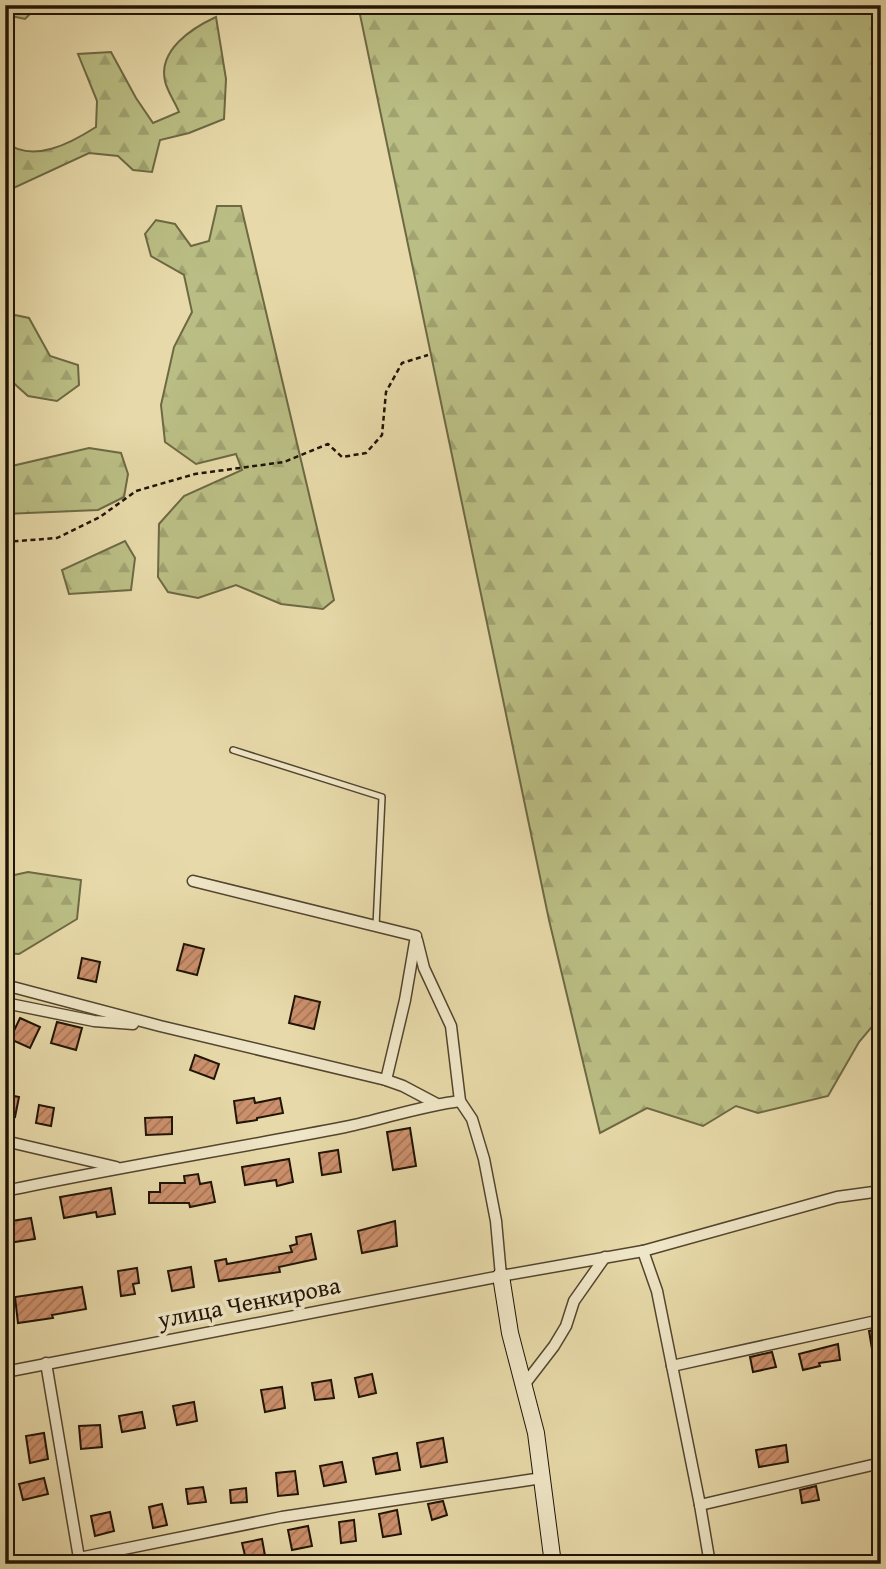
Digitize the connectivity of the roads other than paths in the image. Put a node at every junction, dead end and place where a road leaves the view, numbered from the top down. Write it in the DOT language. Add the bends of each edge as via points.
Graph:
graph roads {
  1 [pos="233,750"];
  2 [pos="193,881"];
  3 [pos="376,926"];
  4 [pos="416,936"];
  5 [pos="5,985"];
  6 [pos="5,1003"];
  7 [pos="160,1026"];
  8 [pos="386,1080"];
  9 [pos="460,1101"];
  10 [pos="437,1104"];
  11 [pos="5,1140"];
  12 [pos="118,1167"];
  13 [pos="5,1191"];
  14 [pos="881,1191"];
  15 [pos="643,1251"];
  16 [pos="605,1257"];
  17 [pos="501,1276"];
  18 [pos="881,1320"];
  19 [pos="46,1363"];
  20 [pos="672,1366"];
  21 [pos="5,1371"];
  22 [pos="524,1385"];
  23 [pos="881,1464"];
  24 [pos="542,1478"];
  25 [pos="700,1505"];
  26 [pos="80,1561"];
  27 [pos="553,1564"];
  28 [pos="710,1564"];
  1 -- 3 [label="lane" via="382,797"];
  2 -- 3 [label="street"];
  3 -- 4 [label="street"];
  4 -- 8 [label="street"];
  4 -- 9 [label="street" via="424,968 451,1026"];
  5 -- 7 [label="street"];
  6 -- 7 [label="street" via="94,1021"];
  7 -- 8 [label="street"];
  8 -- 10 [label="street"];
  9 -- 10 [label="street"];
  9 -- 17 [label="street" via="472,1119 484,1159"];
  10 -- 12 [label="street" via="348,1126"];
  11 -- 12 [label="street"];
  12 -- 13 [label="street"];
  14 -- 15 [label="street, улица Ченкирова" via="837,1197"];
  15 -- 16 [label="street, улица Ченкирова"];
  15 -- 20 [label="street" via="657,1291"];
  16 -- 17 [label="street, улица Ченкирова"];
  16 -- 22 [label="street" via="574,1301 554,1346"];
  17 -- 19 [label="street, улица Ченкирова"];
  17 -- 22 [label="street"];
  18 -- 20 [label="street"];
  19 -- 21 [label="street, улица Ченкирова"];
  19 -- 26 [label="street"];
  20 -- 25 [label="street"];
  22 -- 24 [label="street" via="537,1433"];
  23 -- 25 [label="street"];
  24 -- 26 [label="street" via="282,1517"];
  24 -- 27 [label="street"];
  25 -- 28 [label="street"];
}
